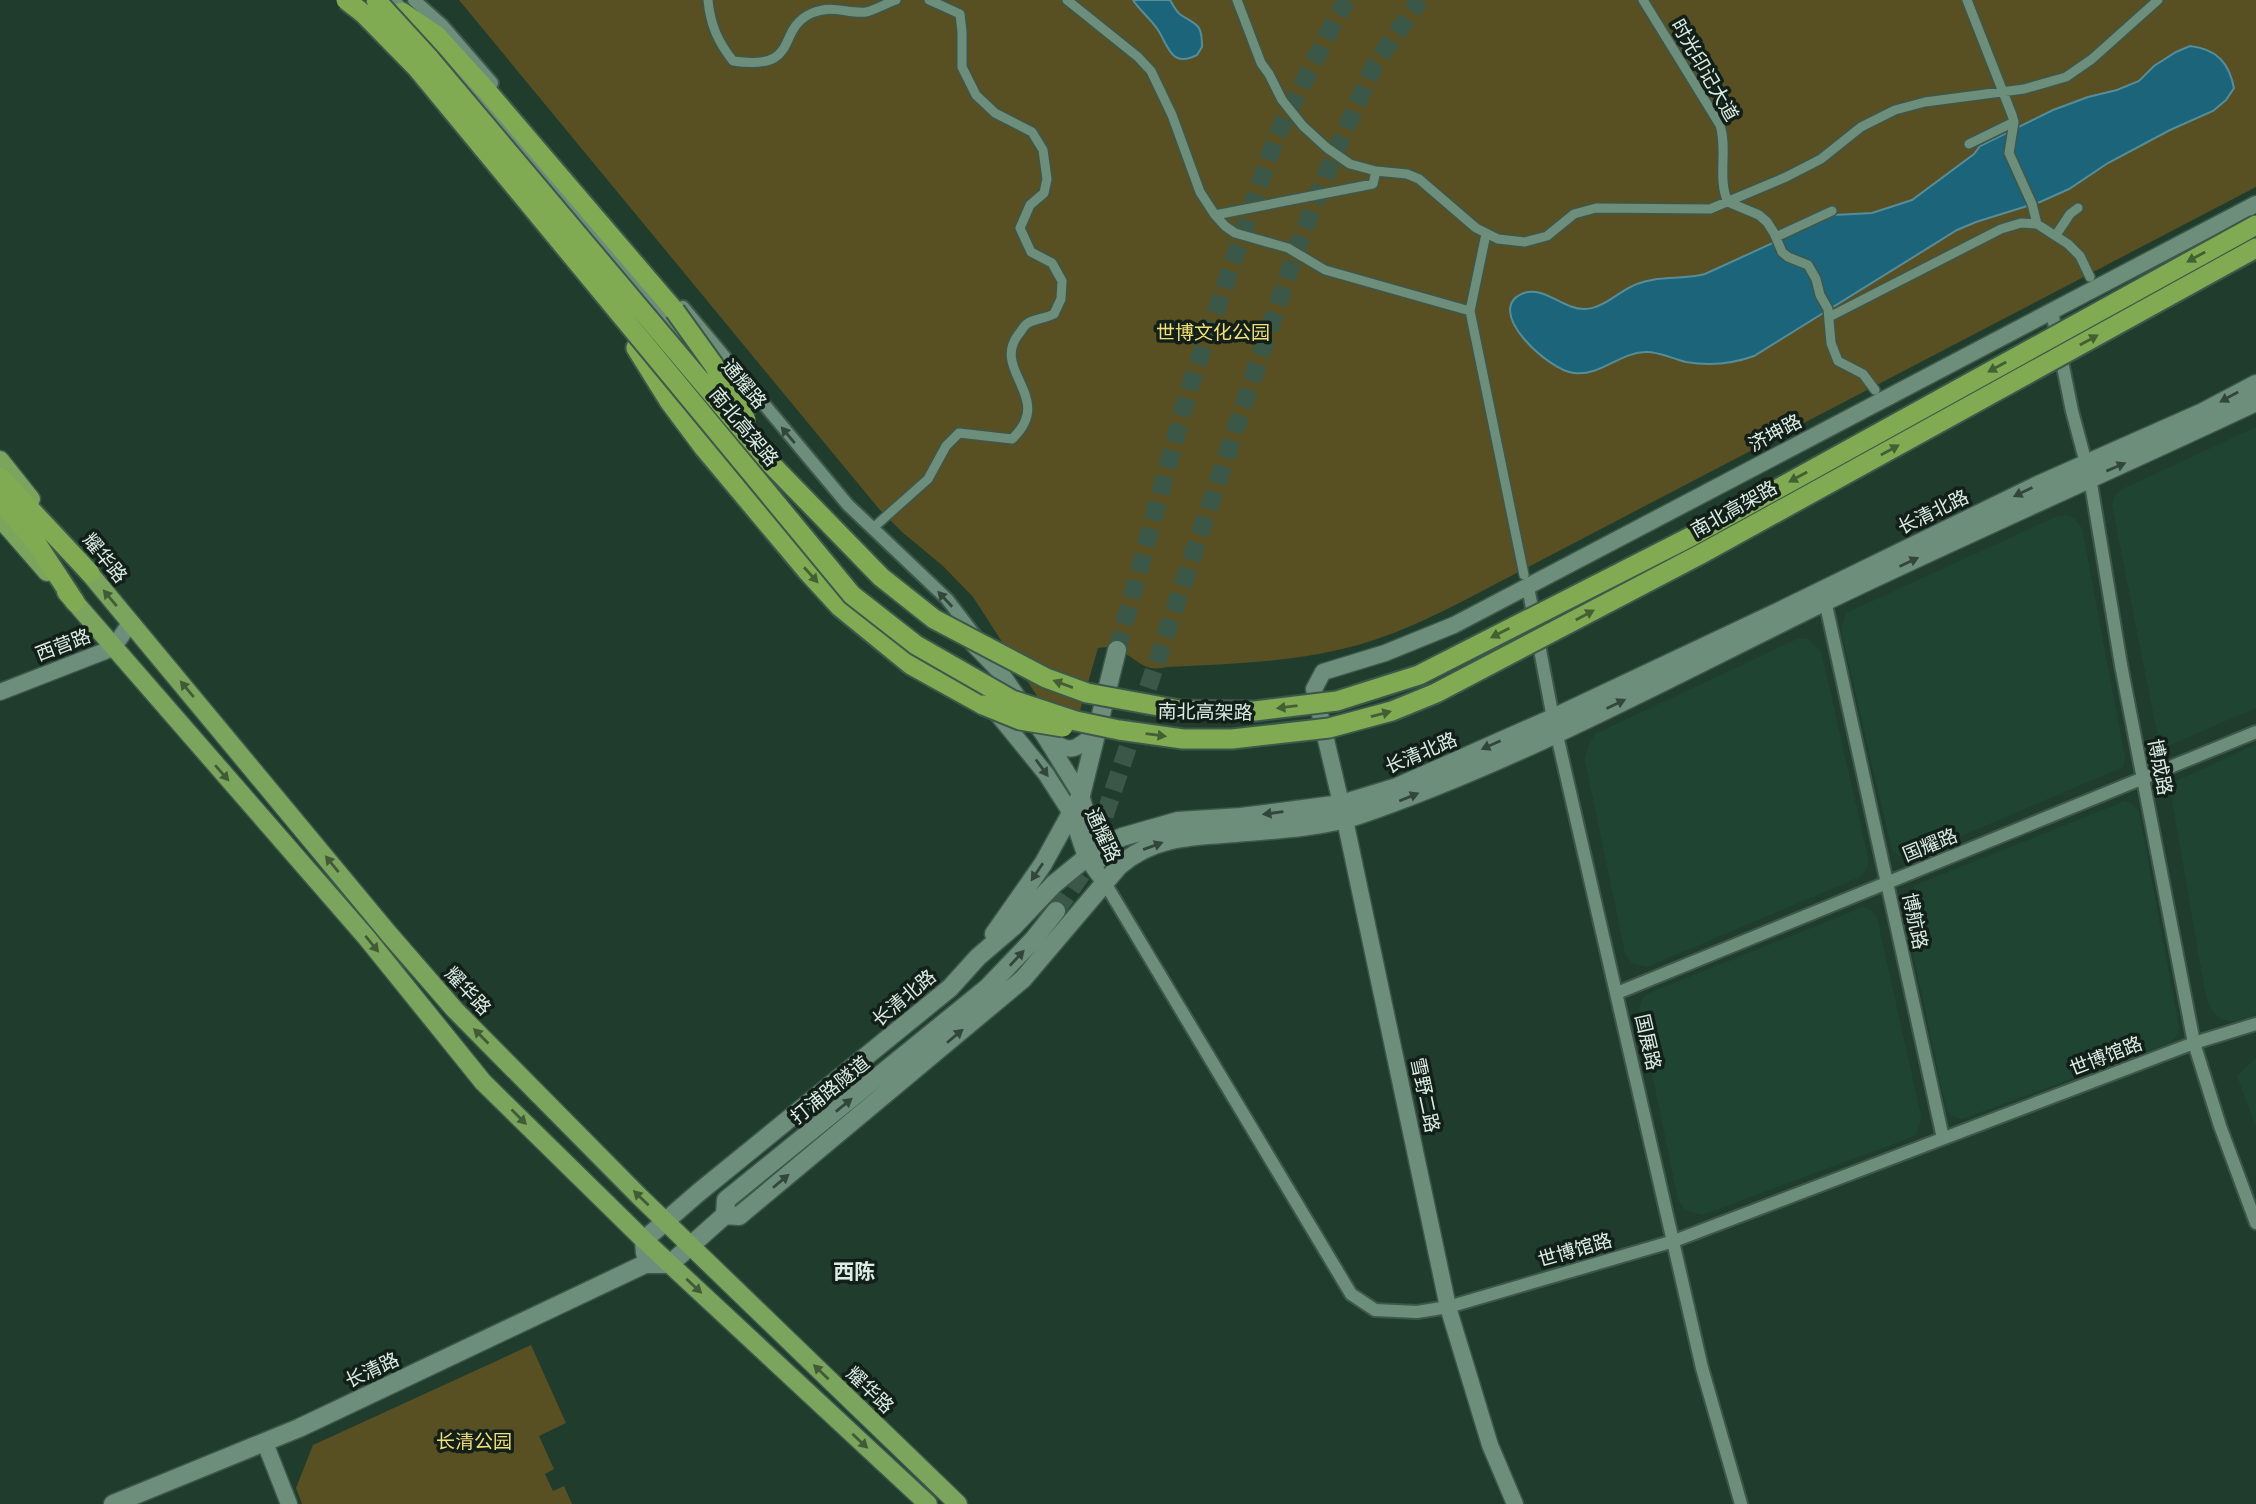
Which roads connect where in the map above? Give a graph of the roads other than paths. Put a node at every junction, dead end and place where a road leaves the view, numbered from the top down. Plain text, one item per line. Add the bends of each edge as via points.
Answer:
1 (334, 0) edge
2 (346, 0) edge
3 (376, 0) edge
4 (708, 0) edge
5 (896, 0) edge
6 (929, 0) edge
7 (1068, 0) edge
8 (1237, 0) edge
9 (1643, 0) edge
10 (1967, 0) edge
11 (2158, 0) edge
12 (403, 3) edge
13 (2002, 92) junction
14 (2014, 122) junction
15 (1969, 144) dead end
16 (1376, 171) junction
17 (1728, 202) junction
18 (2256, 204) edge
19 (2078, 208) dead end
20 (1832, 211) dead end
21 (1215, 215) junction
22 (2037, 224) junction
23 (2256, 225) edge
24 (1486, 234) junction
25 (2056, 235) junction
26 (1776, 237) junction
27 (2256, 248) edge
28 (2090, 277) dead end
29 (1470, 311) junction
30 (2052, 312) junction
31 (1829, 317) junction
32 (636, 348) junction
33 (2256, 384) edge
34 (1875, 390) dead end
35 (2256, 402) edge
36 (0, 460) edge
37 (771, 464) junction
38 (2087, 471) junction
39 (0, 477) edge
40 (0, 501) edge
41 (0, 518) edge
42 (873, 528) junction
43 (90, 573) junction
44 (1526, 581) junction
45 (1824, 595) junction
46 (75, 603) junction
47 (131, 622) junction
48 (113, 648) junction
49 (1117, 650) tunnel mouth
50 (1001, 673) junction
51 (1314, 688) joint
52 (0, 692) edge
53 (1555, 725) junction
54 (1119, 730) junction
55 (2256, 732) edge
56 (1095, 733) junction
57 (1045, 737) junction
58 (2142, 779) junction
59 (1081, 795) junction
60 (1343, 812) junction
61 (1071, 813) junction
62 (1092, 853) junction
63 (1105, 883) junction
64 (1887, 883) junction
65 (1056, 911) tunnel mouth
66 (978, 957) junction
67 (1617, 993) junction
68 (2256, 1024) edge
69 (2194, 1043) junction
70 (1943, 1138) junction
71 (725, 1215) junction
72 (666, 1222) junction
73 (2256, 1223) edge
74 (644, 1240) junction
75 (1674, 1241) junction
76 (690, 1245) junction
77 (645, 1264) junction
78 (670, 1264) junction
79 (1448, 1307) junction
80 (265, 1443) junction
81 (113, 1504) edge
82 (289, 1504) edge
83 (928, 1504) edge
84 (958, 1504) edge
85 (1515, 1504) edge
86 (1741, 1504) edge

1 - 32 street, 通耀路 via 390,49
2 - 54 highway, 南北高架路, bridge via 416,67 852,594 916,645 1012,700 1076,722
3 - 37 highway, 南北高架路, bridge
4 - 5 street via 710,21 721,46 733,61 755,64 768,62 785,49 797,23 809,14 825,9 865,12
6 - 42 street via 960,14 962,68 976,95 995,113 1032,132 1043,150 1044,193 1030,205 1020,228 1031,252 1052,263 1062,281 1062,299 1054,314 1027,323 1012,344 1012,365 1029,416 1022,430 1012,439 959,433 946,446 928,479
7 - 21 street via 1151,71 1200,192
8 - 16 street via 1261,63 1303,126 1350,164
9 - 17 street, 时光印记大道 via 1720,125 1723,188
10 - 13 street
11 - 13 street via 2066,76
12 - 37 highway, bridge via 487,91 675,311 713,364
42 -> 12 street via 830,484 442,25
12 - 50 street, 通耀路 via 818,506
13 - 14 street
13 - 17 street via 1895,110 1861,127 1821,159
14 - 15 street
14 - 22 street via 2009,153
16 - 21 street via 1373,184
16 - 24 street via 1419,179
17 - 24 street via 1703,210 1596,208 1574,214 1547,236 1524,242
17 - 26 street via 1759,215
18 - 30 street, 济坤路
19 - 25 street
20 - 26 street
21 - 29 street via 1235,233 1288,248 1325,270
22 - 25 street
22 - 31 street via 2001,229
23 -> 37 highway, 南北高架路, bridge via 1679,542 1419,675 1338,701 1255,711 1180,710 1087,693 1045,678 923,611 881,577
24 - 29 street
25 - 28 street via 2080,256
26 - 31 street via 1782,252 1808,265
54 -> 27 highway, 南北高架路, bridge via 1232,739 1329,727 1392,711 1436,693 1701,554
29 - 44 street
30 - 38 street, 博成路
30 - 44 street, 济坤路
31 - 34 street via 1838,361 1863,374
32 -> 54 highway, bridge via 704,448 807,571 840,607 911,665 1020,720
32 -> 61 street, 通耀路 via 786,527 934,649 979,693 1019,737
33 -> 38 main road, 长清北路
38 -> 35 main road, 长清北路
36 - 43 main road, 耀华路
38 - 45 main road, 长清北路
38 - 58 street, 博成路
39 - 43 highway
40 - 46 highway via 35,541
41 - 46 main road
50 -> 42 street via 947,599
47 -> 43 main road, 耀华路
44 - 51 street, 济坤路 via 1420,640 1323,672
44 - 53 street, 国展路
45 - 53 main road, 长清北路 via 1784,609
45 - 64 street, 博航路
46 - 48 main road
47 - 48 street, 西营路
72 -> 47 main road, 耀华路 via 455,1010
48 - 52 street, 西营路
48 -> 74 main road via 366,937 484,1082
49 - 56 main road
50 - 57 street, 通耀路
51 - 60 street, 雪野二路
53 - 60 main road, 长清北路 via 1403,800
53 - 67 street, 国展路
55 - 58 street, 国耀路
56 - 57 street via 1077,748 1062,748
56 - 59 main road
57 - 59 street, 通耀路
58 - 64 street, 国耀路
58 - 69 street, 博成路
59 - 61 main road
59 - 62 street, 通耀路
60 -> 62 main road, 长清北路 via 1178,821 1122,838
63 -> 60 main road, 长清北路 via 1133,853 1164,842 1185,836 1251,832
60 - 79 street, 雪野二路
61 - 62 street, 通耀路
61 -> 66 main road via 1043,863
62 - 63 street, 通耀路
62 - 66 main road, 长清北路
71 -> 63 main road, 长清北路 via 738,1216 1023,979
63 - 79 street, 世博馆路 via 1351,1294 1375,1310 1417,1312
64 - 67 street, 国耀路
64 - 70 street, 博航路
71 -> 65 main road, 打浦路隧道 via 726,1200 987,988
66 - 72 main road, 长清北路 via 950,988
67 - 75 street, 国展路
68 - 69 street, 世博馆路
69 - 70 street, 世博馆路
69 - 73 street, 博成路
70 - 75 street, 世博馆路
71 - 76 main road, 长清北路
72 - 74 main road
72 - 76 main road, 耀华路
74 - 77 main road
74 - 78 main road
75 - 79 street, 世博馆路
75 - 86 street, 国展路 via 1702,1368
76 - 78 main road
84 -> 76 main road, 耀华路
77 - 78 main road, 长清路
77 - 80 main road, 长清路
78 -> 83 main road
79 - 85 street, 雪野二路 via 1490,1445
80 - 81 main road, 长清路
80 - 82 street

